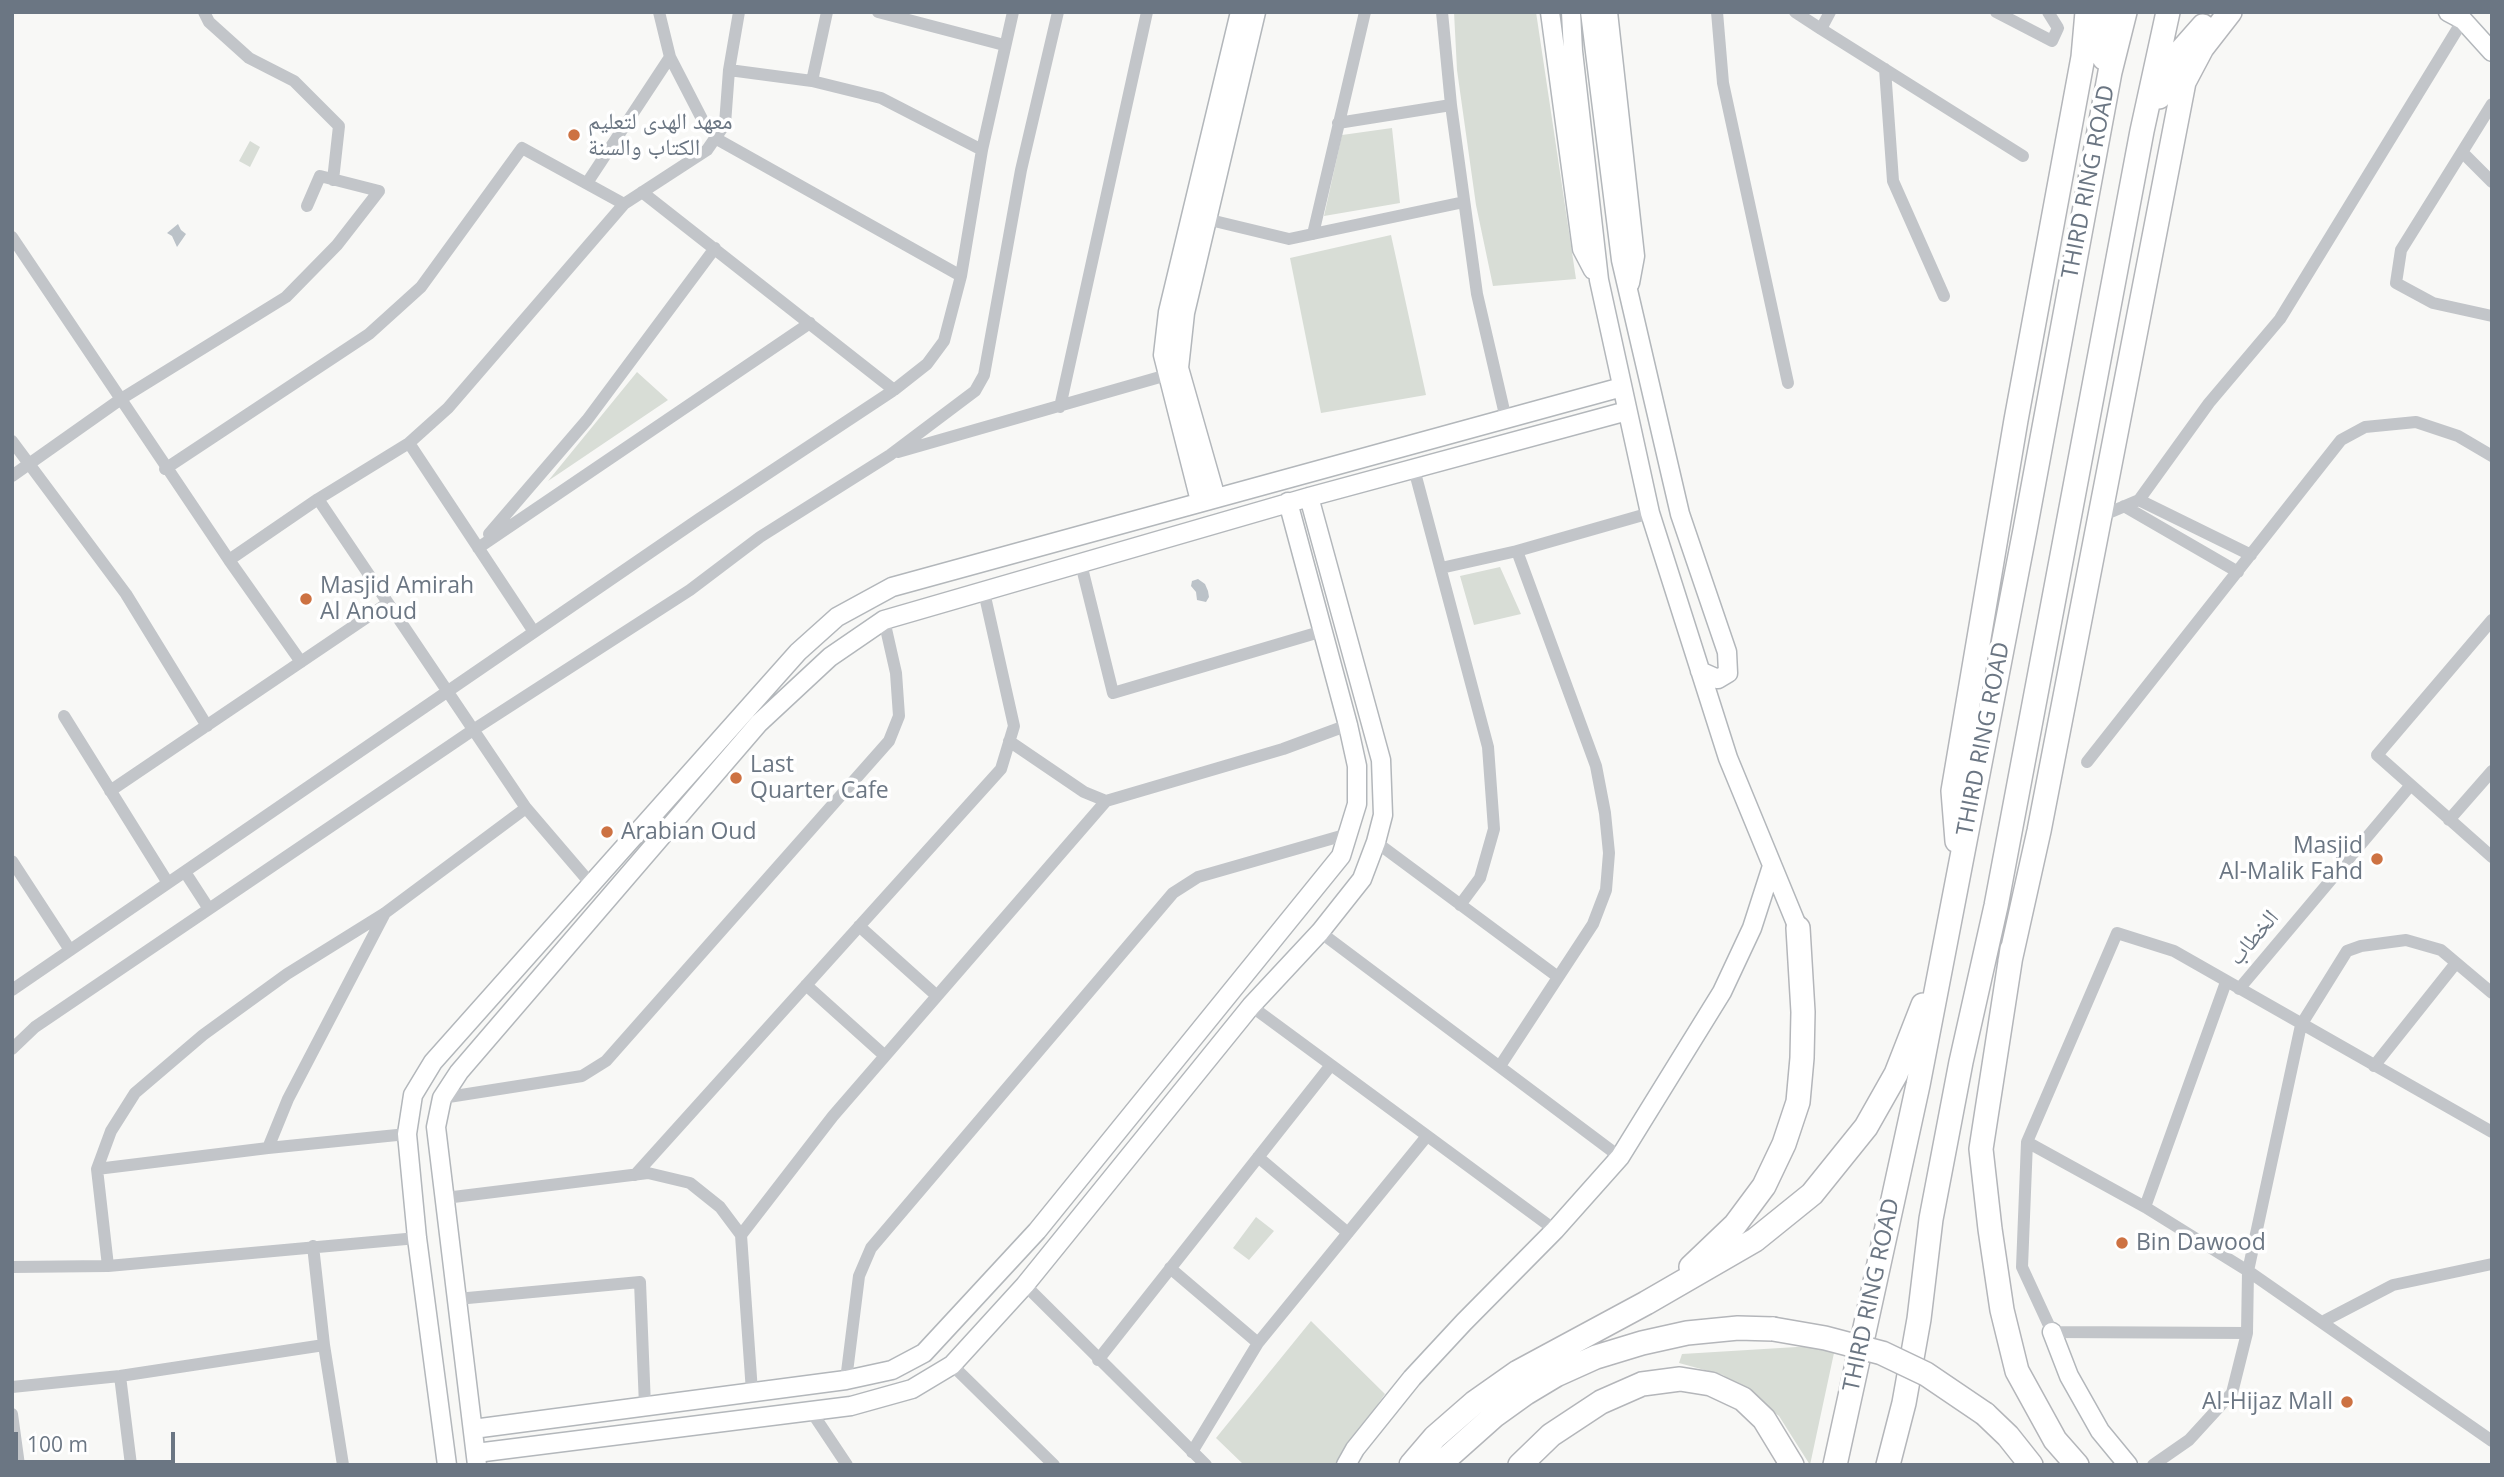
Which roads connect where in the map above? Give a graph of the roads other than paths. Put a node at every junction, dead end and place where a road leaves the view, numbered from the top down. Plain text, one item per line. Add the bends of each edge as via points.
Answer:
1 (204, 12) edge
2 (659, 12) edge
3 (739, 12) edge
4 (827, 12) edge
5 (878, 12) edge
6 (1013, 12) edge
7 (1058, 12) edge
8 (1147, 12) edge
9 (1240, 12) edge
10 (1256, 12) edge
11 (1364, 12) edge
12 (1442, 12) edge
13 (1550, 12) edge
14 (1571, 12) edge
15 (1590, 12) edge
16 (1608, 12) edge
17 (1717, 12) edge
18 (1795, 12) edge
19 (1830, 12) edge
20 (1996, 12) edge
21 (2048, 12) edge
22 (2087, 12) edge
23 (2104, 12) edge
24 (2125, 12) edge
25 (2168, 12) edge
26 (2223, 12) edge
27 (2230, 12) edge
28 (2454, 14) edge
29 (1821, 29) junction
30 (1004, 45) junction
31 (2492, 52) edge
32 (670, 57) junction
33 (1885, 69) junction
34 (729, 70) junction
35 (812, 81) junction
36 (2492, 104) edge
37 (1451, 105) junction
38 (2103, 108) junction
39 (702, 119) dead end
40 (1339, 123) junction
41 (2143, 131) junction
42 (715, 138) junction
43 (982, 150) junction
44 (2462, 152) junction
45 (2023, 156) dead end
46 (333, 180) junction
47 (2492, 181) edge
48 (587, 183) junction
49 (642, 192) junction
50 (1464, 202) junction
51 (624, 204) junction
52 (307, 206) dead end
53 (1206, 219) junction
54 (1312, 234) junction
55 (12, 237) edge
56 (715, 248) junction
57 (17, 253) edge
58 (961, 276) junction
59 (1599, 280) junction
60 (1629, 293) junction
61 (1944, 296) dead end
62 (2492, 316) edge
63 (2064, 321) junction
64 (810, 323) junction
65 (1167, 375) junction
66 (1788, 383) dead end
67 (1622, 387) junction
68 (894, 390) junction
69 (121, 399) junction
70 (1060, 407) junction
71 (1627, 411) junction
72 (1506, 419) junction
73 (2016, 420) junction
74 (12, 441) edge
75 (409, 443) junction
76 (890, 454) junction
77 (2492, 456) edge
78 (29, 465) junction
79 (1414, 468) junction
80 (165, 469) junction
81 (12, 476) edge
82 (1309, 496) junction
83 (318, 499) junction
84 (1208, 499) junction
85 (2138, 500) junction
86 (1288, 502) junction
87 (2124, 506) junction
88 (1650, 513) junction
89 (2098, 517) junction
90 (478, 548) junction
91 (1517, 551) junction
92 (2251, 555) junction
93 (229, 560) junction
94 (1081, 564) junction
95 (1441, 568) junction
96 (2238, 572) junction
97 (984, 592) junction
98 (388, 603) junction
99 (884, 620) junction
100 (2492, 620) edge
101 (1323, 631) junction
102 (534, 632) junction
103 (301, 662) junction
104 (1700, 671) junction
105 (447, 692) junction
106 (64, 716) dead end
107 (1348, 725) junction
108 (207, 726) junction
109 (473, 730) junction
110 (1009, 741) junction
111 (2087, 762) dead end
112 (2492, 771) edge
113 (2019, 784) junction
114 (2410, 786) junction
115 (110, 791) junction
116 (1107, 802) junction
117 (526, 808) junction
118 (2449, 820) junction
119 (1348, 835) junction
120 (1376, 842) junction
121 (2492, 858) edge
122 (12, 861) edge
123 (1772, 866) junction
124 (1959, 869) junction
125 (185, 872) junction
126 (168, 883) junction
127 (591, 884) junction
128 (1460, 905) junction
129 (209, 909) junction
130 (385, 913) junction
131 (859, 926) junction
132 (1798, 928) joint
133 (1320, 932) junction
134 (70, 950) junction
135 (1942, 957) junction
136 (2010, 961) junction
137 (2456, 963) junction
138 (1558, 977) junction
139 (2226, 982) junction
140 (806, 985) junction
141 (2239, 989) junction
142 (12, 990) edge
143 (2492, 993) edge
144 (937, 996) junction
145 (1251, 1006) junction
146 (2301, 1025) junction
147 (12, 1049) edge
148 (885, 1056) junction
149 (1331, 1065) junction
150 (1500, 1066) junction
151 (2374, 1066) junction
152 (442, 1098) junction
153 (2492, 1132) edge
154 (407, 1134) junction
155 (1427, 1136) junction
156 (2027, 1142) junction
157 (268, 1148) junction
158 (1258, 1157) junction
159 (1620, 1157) junction
160 (97, 1169) junction
161 (635, 1175) junction
162 (445, 1198) junction
163 (2145, 1207) junction
164 (1555, 1230) junction
165 (1348, 1233) junction
166 (741, 1235) junction
167 (417, 1238) junction
168 (313, 1246) junction
169 (2492, 1264) edge
170 (108, 1266) junction
171 (12, 1268) edge
172 (1170, 1268) junction
173 (2248, 1271) junction
174 (1025, 1285) junction
175 (457, 1299) junction
176 (1646, 1304) junction
177 (2322, 1322) junction
178 (2052, 1332) junction
179 (2248, 1333) junction
180 (1258, 1343) junction
181 (324, 1345) junction
182 (1098, 1360) junction
183 (952, 1365) junction
184 (120, 1376) junction
185 (846, 1380) junction
186 (12, 1387) edge
187 (752, 1392) junction
188 (645, 1406) junction
189 (811, 1411) junction
190 (12, 1414) edge
191 (473, 1429) junction
192 (2492, 1441) edge
193 (1192, 1452) junction
194 (476, 1459) edge
195 (2073, 1462) edge
196 (19, 1465) edge
197 (131, 1465) edge
198 (343, 1465) edge
199 (447, 1465) edge
200 (847, 1465) edge
201 (1055, 1465) edge
202 (1206, 1465) edge
203 (1346, 1465) edge
204 (1410, 1465) edge
205 (1439, 1465) edge
206 (1520, 1465) edge
207 (1792, 1465) edge
208 (1835, 1465) edge
209 (1888, 1465) edge
210 (2031, 1465) edge
211 (2127, 1465) edge
212 (2153, 1465) edge

1 - 46 street via 249,58 294,81 339,126
2 - 32 street
3 - 34 street
4 - 35 street
5 - 30 street
6 - 30 street
7 - 76 street via 1021,170 984,375 975,391
8 - 70 street
9 - 65 street via 1168,312 1163,355
10 - 53 street
11 - 40 street
12 - 37 street
13 - 59 street via 1582,249
14 - 59 street
15 - 60 street
16 - 60 street via 1635,256
17 - 66 street via 1723,83
18 - 29 street
19 - 29 street
20 - 21 street via 2052,41 2058,28
22 - 73 highway via 2083,57
23 - 38 highway
24 - 38 highway, THIRD RING ROAD
25 - 41 highway, THIRD RING ROAD
26 - 41 highway via 2206,23 2180,52
27 - 89 highway via 2202,48 2184,82
28 - 31 street
28 - 85 street via 2280,319 2209,403
29 - 33 street
30 - 43 street
32 - 39 street
32 - 48 street
33 - 45 street
33 - 61 street via 1893,181
34 - 35 street
34 - 42 street via 725,124
35 - 43 street via 881,99
36 - 44 street
37 - 40 street
37 - 50 street
38 - 63 highway, THIRD RING ROAD
40 - 54 street
41 - 113 highway, THIRD RING ROAD
42 - 49 street via 707,150
42 - 58 street
43 - 58 street
44 - 47 street
44 - 62 street via 2401,250 2396,283 2433,303
46 - 52 street via 320,176
46 - 69 street via 379,191 337,245 286,297
48 - 51 street
48 - 80 street via 522,148 421,287 369,334
49 - 51 street
49 - 56 street
50 - 54 street
50 - 72 street via 1478,294
51 - 75 street via 448,408
53 - 54 street via 1289,239
53 - 84 street via 1185,313 1179,368
55 - 57 street
56 - 64 street
56 - 90 street via 587,420
57 - 69 street
58 - 68 street via 944,341 927,364
59 - 67 street
60 - 104 street via 1680,514 1727,652 1728,673 1718,679
63 - 73 highway
63 - 124 highway, THIRD RING ROAD
64 - 68 street
64 - 90 street
65 - 70 street
65 - 84 street
67 - 71 street
67 - 72 street
68 - 102 street
69 - 78 street
69 - 80 street
70 - 76 street
71 - 79 street
71 - 88 street
72 - 84 street
73 - 124 highway via 1953,790
74 - 78 street
75 - 83 street
75 - 90 street
76 - 109 street
77 - 92 street via 2458,436 2416,422 2365,427 2341,440
78 - 81 street
78 - 108 street via 126,594
79 - 82 street
79 - 95 street
80 - 93 street
82 - 86 street
82 - 120 street via 1381,760 1384,815
83 - 93 street
83 - 98 street
84 - 127 street via 891,587 837,617 798,652
85 - 87 street
85 - 92 street
86 - 94 street
86 - 101 street
87 - 89 street
87 - 96 street
88 - 91 street
88 - 104 street
89 - 136 highway
90 - 102 street
91 - 95 street
91 - 138 street via 1596,766 1609,853 1606,890 1593,924
92 - 96 street
93 - 103 street
94 - 97 street
94 - 101 street via 1113,693
95 - 128 street via 1488,747 1494,829 1480,878
96 - 111 street
97 - 99 street
97 - 110 street via 1014,726
98 - 103 street
98 - 105 street
99 - 152 street via 830,657 759,723 459,1072
99 - 152 street via 896,673 899,716 889,741 606,1061 582,1076
100 - 114 street via 2377,755
101 - 107 street
102 - 105 street
103 - 108 street
104 - 123 street via 1728,758
105 - 109 street
105 - 125 street
106 - 115 street
107 - 116 street via 1283,750
107 - 119 street via 1357,766 1357,804
108 - 115 street
109 - 117 street
109 - 129 street
110 - 116 street via 1084,792
110 - 131 street via 1001,769
112 - 118 street
113 - 136 highway via 2022,840
113 - 209 highway, THIRD RING ROAD via 1931,1219 1919,1319
114 - 118 street
114 - 141 street, الخطاب
115 - 126 street
116 - 144 street
117 - 127 street
117 - 130 street
118 - 121 street
119 - 185 street via 1332,867 1037,1231 945,1333 924,1353 892,1370
119 - 185 street via 1198,877 1173,893 872,1248 859,1276
120 - 128 street
120 - 133 street via 1362,879
122 - 134 street
123 - 132 street
123 - 159 street via 1752,928 1722,992
124 - 135 highway, THIRD RING ROAD
125 - 126 street
125 - 129 street
126 - 134 street
127 - 154 street via 432,1062 412,1095
128 - 138 street
129 - 147 street via 35,1027
130 - 157 street via 288,1099
130 - 160 street via 203,1035 135,1093 111,1131
131 - 140 street
131 - 144 street
132 - 176 highway via 1802,1059 1798,1102 1784,1144 1764,1186 1735,1225
133 - 145 street
133 - 150 street
134 - 142 street
135 - 176 highway via 1896,1074 1866,1127 1812,1194 1755,1240
135 - 208 highway, THIRD RING ROAD
136 - 195 highway via 1981,1149 1990,1229 2017,1371 2055,1440
137 - 143 street
137 - 146 street via 2441,950 2406,940 2347,951
137 - 151 street
138 - 150 street
139 - 141 street
139 - 156 street via 2174,951 2117,933
139 - 163 street
140 - 148 street
140 - 161 street
141 - 146 street
144 - 148 street
145 - 149 street
145 - 174 street
146 - 151 street
146 - 173 street
148 - 166 street
149 - 155 street
149 - 158 street
150 - 159 street
151 - 153 street
152 - 162 street via 436,1127
154 - 157 street
154 - 167 street
155 - 164 street
155 - 165 street
156 - 163 street
156 - 178 street via 2022,1267
157 - 160 street
158 - 165 street
158 - 172 street
159 - 164 street
160 - 170 street
161 - 162 street
161 - 166 street via 648,1173 690,1182 720,1207
162 - 175 street
163 - 173 street
164 - 203 street via 1412,1378
165 - 180 street
166 - 187 street
167 - 168 street
167 - 199 street
168 - 170 street
168 - 181 street
169 - 177 street via 2393,1285
170 - 171 street
172 - 180 street
172 - 182 street
173 - 177 street
173 - 179 street
174 - 182 street
174 - 183 street
175 - 188 street via 640,1282
175 - 191 street
176 - 204 highway via 1518,1372 1474,1403
177 - 192 street
178 - 179 street
178 - 211 street via 2069,1376 2100,1431
179 - 212 street via 2232,1393 2189,1440
180 - 193 street
181 - 184 street
181 - 198 street
182 - 193 street
183 - 189 street via 912,1389 851,1406
183 - 201 street
184 - 186 street
184 - 197 street
185 - 187 street
187 - 188 street
188 - 191 street
189 - 194 street
189 - 200 street
190 - 196 street
191 - 194 street
193 - 202 street
205 - 210 highway, bridge via 1494,1416 1556,1375 1642,1343 1738,1328 1825,1338 1882,1353 1926,1374 1985,1414
206 - 207 highway via 1552,1435 1601,1402 1642,1384 1680,1379 1711,1384 1743,1399 1765,1419

